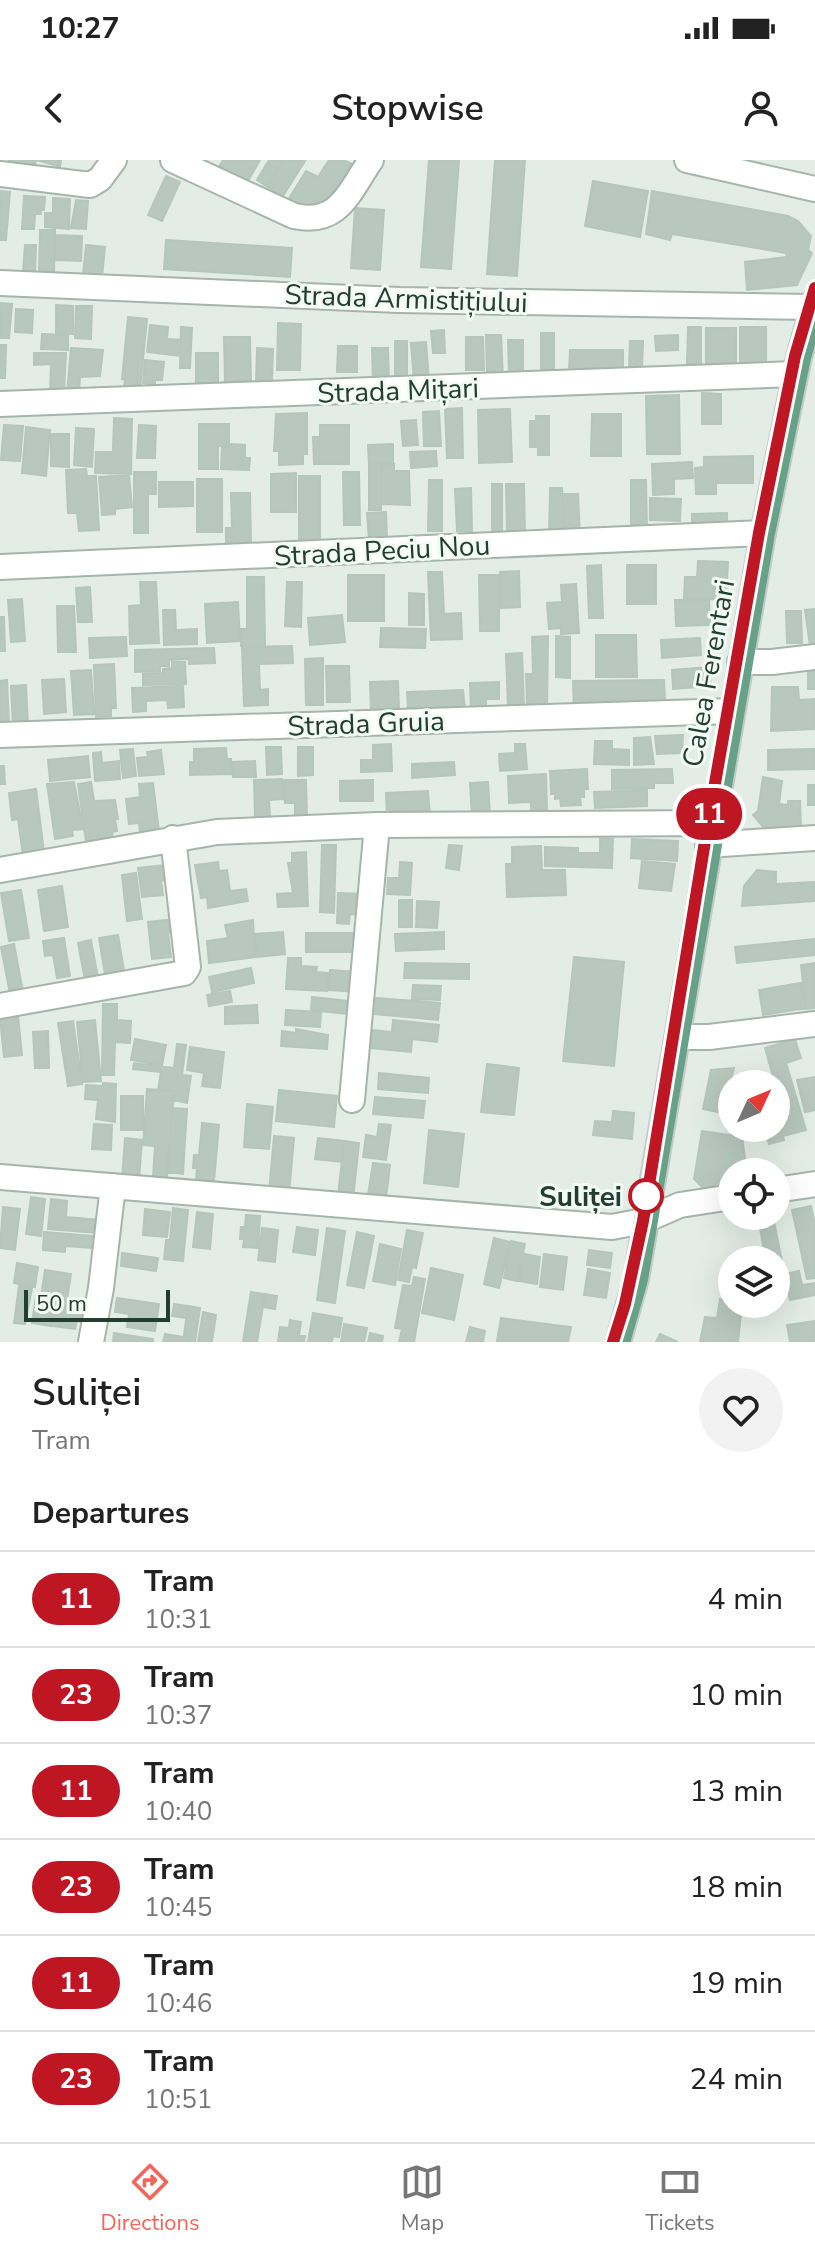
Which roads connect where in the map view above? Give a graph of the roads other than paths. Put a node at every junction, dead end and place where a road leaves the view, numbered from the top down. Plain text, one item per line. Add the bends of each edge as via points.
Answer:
1 (114, 160) edge
2 (173, 160) edge
3 (371, 160) edge
4 (687, 160) edge
5 (0, 174) edge
6 (815, 189) edge
7 (0, 283) edge
8 (814, 304) edge
9 (795, 374) junction
10 (0, 404) edge
11 (763, 533) junction
12 (0, 567) edge
13 (815, 657) edge
14 (740, 662) junction
15 (732, 711) junction
16 (0, 735) edge
17 (377, 825) junction
18 (710, 834) junction
19 (173, 838) junction
20 (815, 838) edge
21 (0, 870) edge
22 (0, 1006) edge
23 (815, 1024) edge
24 (680, 1037) junction
25 (352, 1100) dead end
26 (0, 1177) edge
27 (815, 1184) edge
28 (113, 1186) junction
29 (790, 1188) edge
30 (718, 1199) edge
31 (647, 1218) junction
32 (91, 1342) edge
33 (618, 1342) edge

1 - 5 street via 90,185
2 - 3 street via 311,220 334,211
4 - 6 street
7 - 8 street, Strada Armistițiului via 399,300
8 - 9 main road, Calea Ferentari
9 - 10 street, Strada Mițari
9 - 11 main road, Calea Ferentari
11 - 12 street, Strada Peciu Nou
11 - 14 main road, Calea Ferentari
13 - 14 street
14 - 15 main road, Calea Ferentari
15 - 16 street, Strada Gruia
15 - 18 main road, Calea Ferentari
17 - 18 street
17 - 19 street
17 - 25 street
18 - 20 street
18 - 24 main road, Calea Ferentari
19 - 21 street
19 - 22 street via 188,967 184,973
23 - 24 street
24 - 31 main road, Calea Ferentari
26 - 28 street
27 - 29 street
28 - 31 street via 612,1227
28 - 32 street
30 - 31 street via 680,1205
31 - 33 main road, Calea Ferentari

